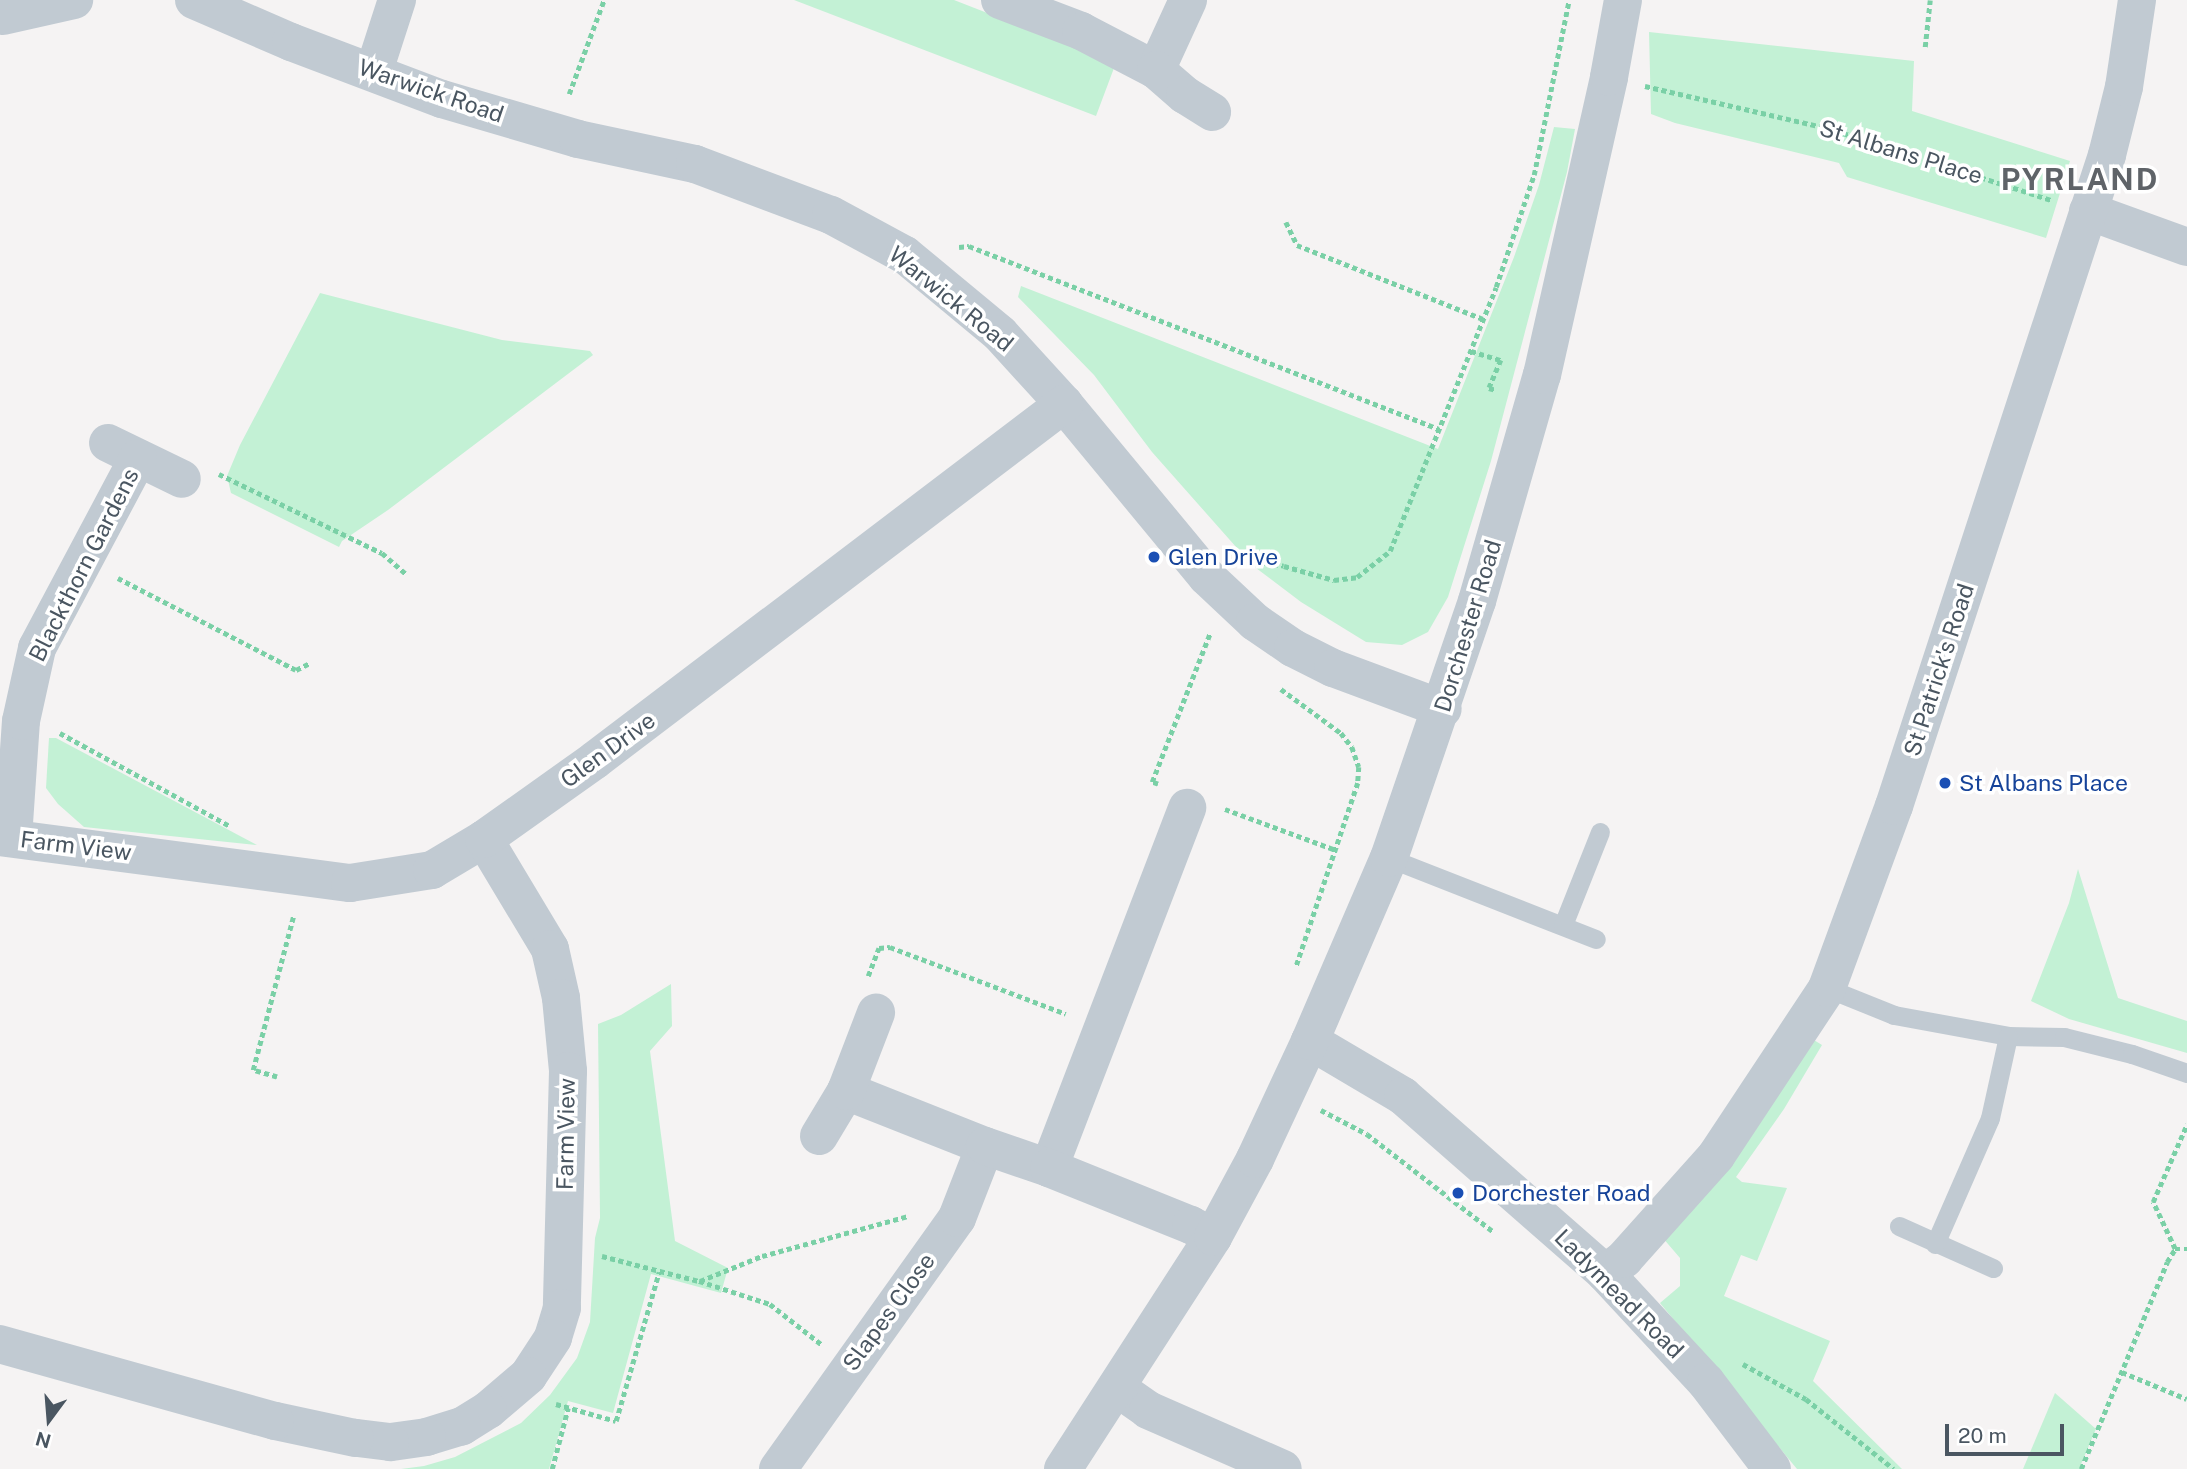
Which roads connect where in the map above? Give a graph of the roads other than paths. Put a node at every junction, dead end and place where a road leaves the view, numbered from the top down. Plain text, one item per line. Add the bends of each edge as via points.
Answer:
1 (194, 0) edge
2 (397, 0) edge
3 (1000, 0) edge
4 (1188, 0) edge
5 (1623, 0) edge
6 (2137, 0) edge
7 (62, 1) edge
8 (2, 16) dead end
9 (1156, 70) junction
10 (374, 71) junction
11 (1212, 112) dead end
12 (2088, 211) junction
13 (2187, 247) edge
14 (1064, 404) junction
15 (182, 479) road end
16 (1443, 709) junction
17 (1189, 800) road end
18 (1600, 832) dead end
19 (7, 838) edge
20 (484, 839) junction
21 (1389, 858) junction
22 (1563, 925) junction
23 (1596, 939) dead end
24 (1827, 988) junction
25 (876, 1013) road end
26 (2008, 1036) junction
27 (1310, 1041) junction
28 (2187, 1073) edge
29 (846, 1091) junction
30 (819, 1136) dead end
31 (985, 1146) junction
32 (1049, 1168) junction
33 (1899, 1226) dead end
34 (1213, 1237) junction
35 (1936, 1244) junction
36 (1993, 1268) dead end
37 (1605, 1273) junction
38 (0, 1344) edge
39 (1117, 1388) junction
40 (778, 1469) edge
41 (1063, 1469) edge
42 (1283, 1469) edge
43 (1772, 1469) edge

1 - 10 street, Warwick Road
2 - 10 street
3 - 9 street via 1081,31
4 - 9 street
5 - 16 street, Dorchester Road via 1542,375
6 - 12 street, St Patrick's Road via 2124,87
7 - 8 street
9 - 11 street
10 - 14 street, Warwick Road via 442,99 554,132 695,164 831,215 905,256 1000,334
12 - 13 street
12 - 24 street, St Patrick's Road via 1894,806
14 - 16 street, Warwick Road via 1207,577 1255,622 1333,668
14 - 20 street, Glen Drive
15 - 19 street, Blackthorn Gardens via 123,450 84,561 37,648 21,721
16 - 21 street, Dorchester Road
17 - 32 street
18 - 22 lane
19 - 20 street, Farm View via 350,883 432,870
20 - 38 street, Farm View via 550,949 561,998 568,1071 562,1308 542,1359 511,1391 462,1426 390,1442 275,1421
21 - 22 lane
21 - 27 street, Dorchester Road
22 - 23 lane
24 - 26 lane via 1894,1015
24 - 37 street, St Patrick's Road via 1716,1156 1624,1259
25 - 29 street
26 - 28 lane via 2064,1037
26 - 35 lane via 1990,1118
27 - 34 street, Dorchester Road
27 - 37 street, Ladymead Road via 1402,1096
29 - 30 street
29 - 31 street
31 - 32 street
31 - 40 street, Slapes Close via 957,1218
32 - 34 street
33 - 35 lane
34 - 39 street, Dorchester Road
35 - 36 lane
37 - 43 street, Ladymead Road via 1706,1382
39 - 41 street, Dorchester Road
39 - 42 street via 1148,1410

